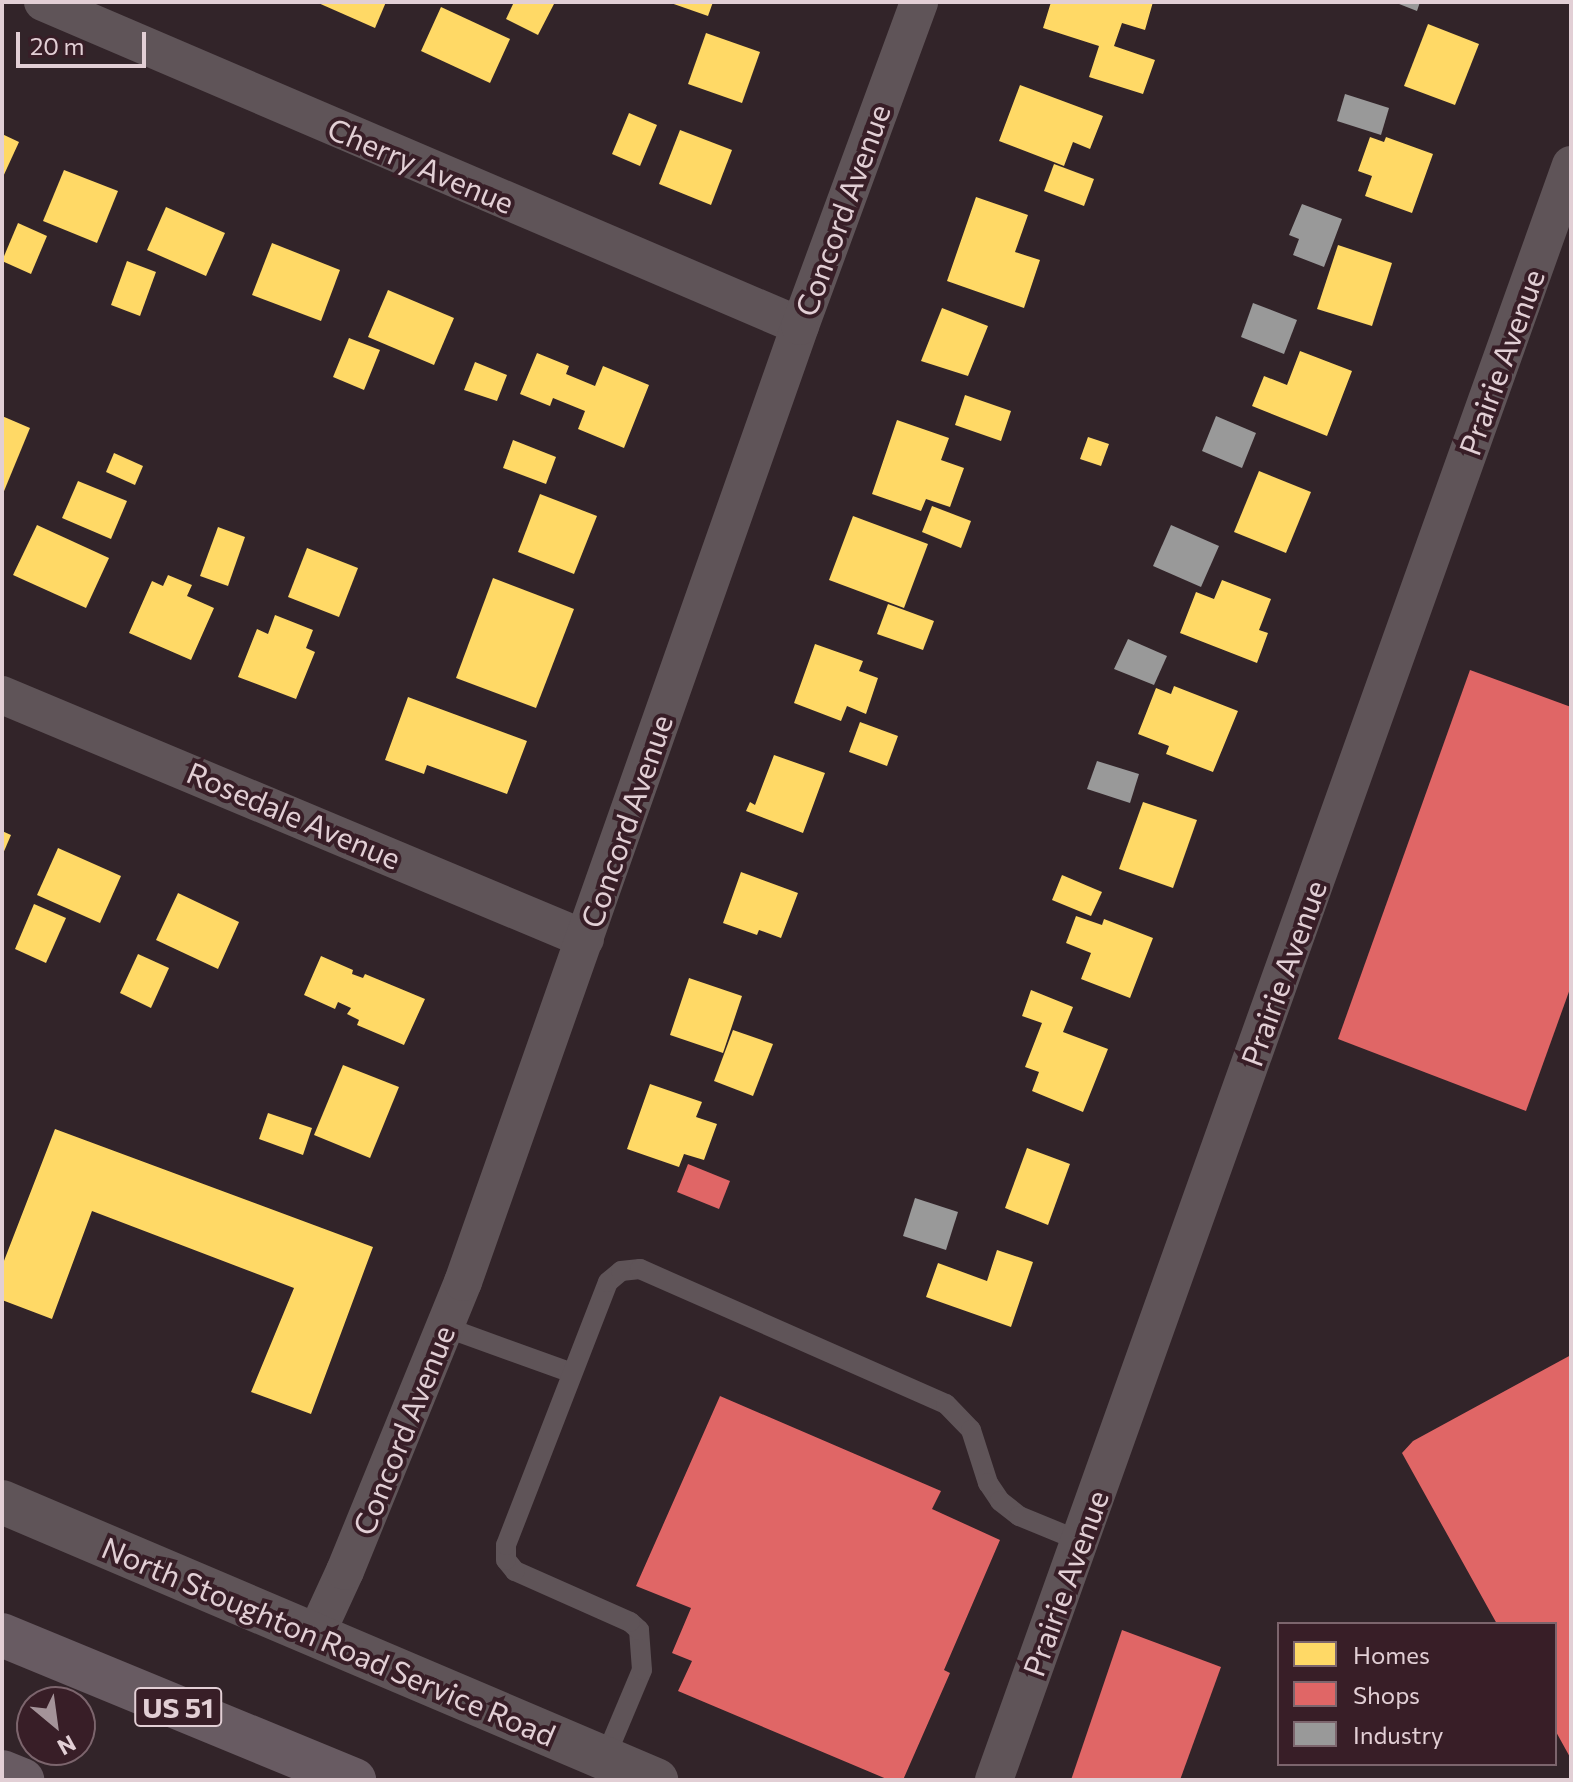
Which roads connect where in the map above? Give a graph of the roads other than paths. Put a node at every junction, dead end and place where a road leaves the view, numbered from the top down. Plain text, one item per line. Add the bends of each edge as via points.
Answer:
1 (43, 2) edge
2 (919, 2) edge
3 (1571, 165) edge
4 (800, 326) junction
5 (2, 695) edge
6 (585, 939) junction
7 (445, 1327) junction
8 (572, 1373) junction
9 (2, 1502) edge
10 (1080, 1541) junction
11 (316, 1634) junction
12 (2, 1635) edge
13 (605, 1758) junction
14 (2, 1772) edge
15 (22, 1780) edge
16 (354, 1780) edge
17 (656, 1780) edge
18 (994, 1780) edge

1 - 4 street, Cherry Avenue
2 - 4 street, Concord Avenue
3 - 10 street, Prairie Avenue
4 - 6 street, Concord Avenue
5 - 6 street, Rosedale Avenue
6 - 7 street, Concord Avenue
7 - 8 lane
7 - 11 street, Concord Avenue
8 - 10 lane via 608,1282 621,1271 640,1269 946,1404 971,1430 988,1483 1000,1501 1019,1516
8 - 13 lane via 506,1545 506,1560 515,1571 639,1630 642,1670
9 - 11 street, North Stoughton Road Service Road
10 - 18 street, Prairie Avenue
11 - 13 street, North Stoughton Road Service Road
12 - 16 main road, US 51
13 - 17 street, North Stoughton Road Service Road
14 - 15 main road

